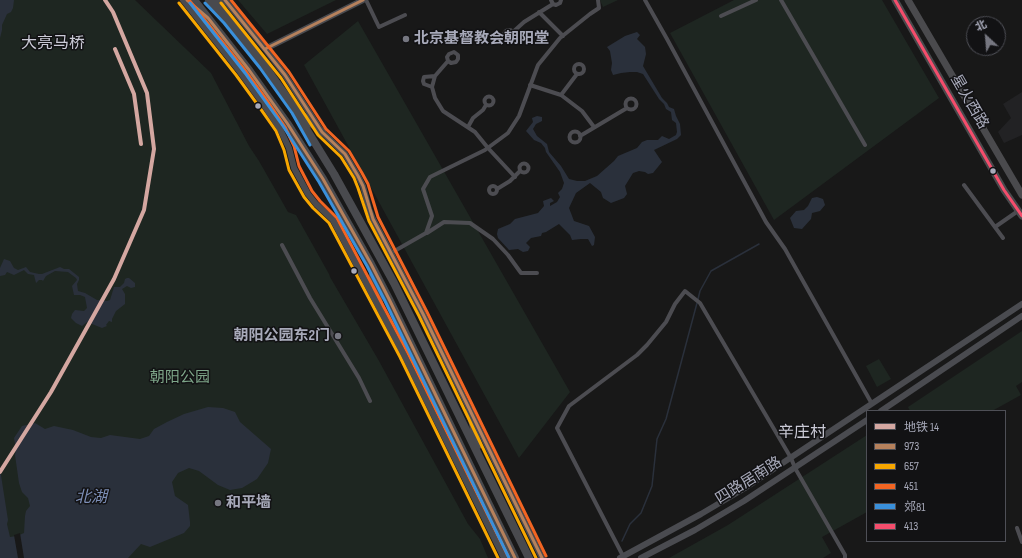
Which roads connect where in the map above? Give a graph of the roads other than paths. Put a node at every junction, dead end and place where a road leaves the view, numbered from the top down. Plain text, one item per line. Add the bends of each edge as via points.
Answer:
1 (183, 0) edge
2 (187, 0) edge
3 (194, 0) edge
4 (209, 0) edge
5 (218, 0) edge
6 (225, 0) edge
7 (365, 0) edge
8 (561, 0) edge
9 (598, 0) edge
10 (645, 0) edge
11 (756, 0) edge
12 (781, 0) edge
13 (895, 0) edge
14 (908, 0) edge
15 (552, 2) edge
16 (538, 12) junction
17 (405, 15) dead end
18 (722, 16) dead end
19 (208, 18) junction
20 (228, 20) junction
21 (513, 32) dead end
22 (563, 36) junction
23 (265, 48) junction
24 (448, 61) dead end
25 (577, 74) dead end
26 (435, 76) junction
27 (530, 85) junction
28 (432, 87) junction
29 (560, 94) junction
30 (486, 105) dead end
31 (627, 108) dead end
32 (296, 110) junction
33 (468, 127) junction
34 (594, 127) junction
35 (322, 132) junction
36 (580, 136) dead end
37 (865, 144) dead end
38 (488, 148) junction
39 (520, 171) dead end
40 (515, 177) junction
41 (964, 185) dead end
42 (497, 189) dead end
43 (1022, 195) edge
44 (1020, 213) edge
45 (995, 227) junction
46 (426, 233) junction
47 (1003, 238) dead end
48 (282, 245) dead end
49 (391, 253) junction
50 (371, 264) junction
51 (537, 273) dead end
52 (1022, 304) edge
53 (380, 307) junction
54 (1022, 316) edge
55 (370, 401) dead end
56 (872, 404) junction
57 (882, 410) edge
58 (470, 411) junction
59 (866, 421) edge
60 (791, 458) junction
61 (481, 459) junction
62 (794, 468) junction
63 (1017, 528) dead end
64 (1022, 542) edge
65 (622, 557) edge
66 (504, 558) edge
67 (516, 558) edge
68 (529, 558) edge
69 (542, 558) edge
70 (641, 558) edge
71 (845, 558) edge

1 - 53 street via 240,72 280,129 300,180 316,204 333,220
2 - 19 highway
3 - 19 highway
4 - 20 highway
5 - 20 highway
6 - 23 street
7 - 17 street via 379,27
7 - 23 street
8 - 15 street via 558,4
9 - 22 street via 600,8
10 - 56 street via 766,222 785,249
11 - 18 street
12 - 37 street
13 - 44 main road, 星火西路 via 1004,190
14 - 43 main road, 星火西路
15 - 16 street
16 - 21 street
16 - 22 street
19 - 50 highway via 288,123
20 - 32 highway
22 - 27 street via 538,65
23 - 35 street
24 - 26 street
25 - 29 street
26 - 28 street
26 - 28 street via 424,77 424,84
27 - 29 street
27 - 38 street via 519,116 508,133
28 - 33 street via 443,111
29 - 34 street via 582,112
30 - 33 street
31 - 34 street
32 - 35 highway
32 - 61 highway via 394,283
33 - 38 street
34 - 36 street
35 - 49 street via 345,154 358,176 368,209
38 - 40 street
38 - 46 street via 430,177 423,189 432,216
39 - 40 street
40 - 42 street
41 - 45 street
44 - 45 street
45 - 47 street
46 - 49 street
46 - 51 street via 444,222 470,223 493,239 508,254 521,273
48 - 55 street
49 - 58 street
50 - 53 highway
50 - 67 highway
52 - 56 street
53 - 66 street
54 - 57 street
56 - 60 street
58 - 61 highway
58 - 69 street
59 - 62 street, 四路居南路
60 - 62 street
60 - 65 street via 701,514
60 - 65 street via 700,303 685,291 666,322 637,356 569,406 557,428
61 - 68 highway
62 - 70 street, 四路居南路 via 695,530
62 - 71 street
63 - 64 street

